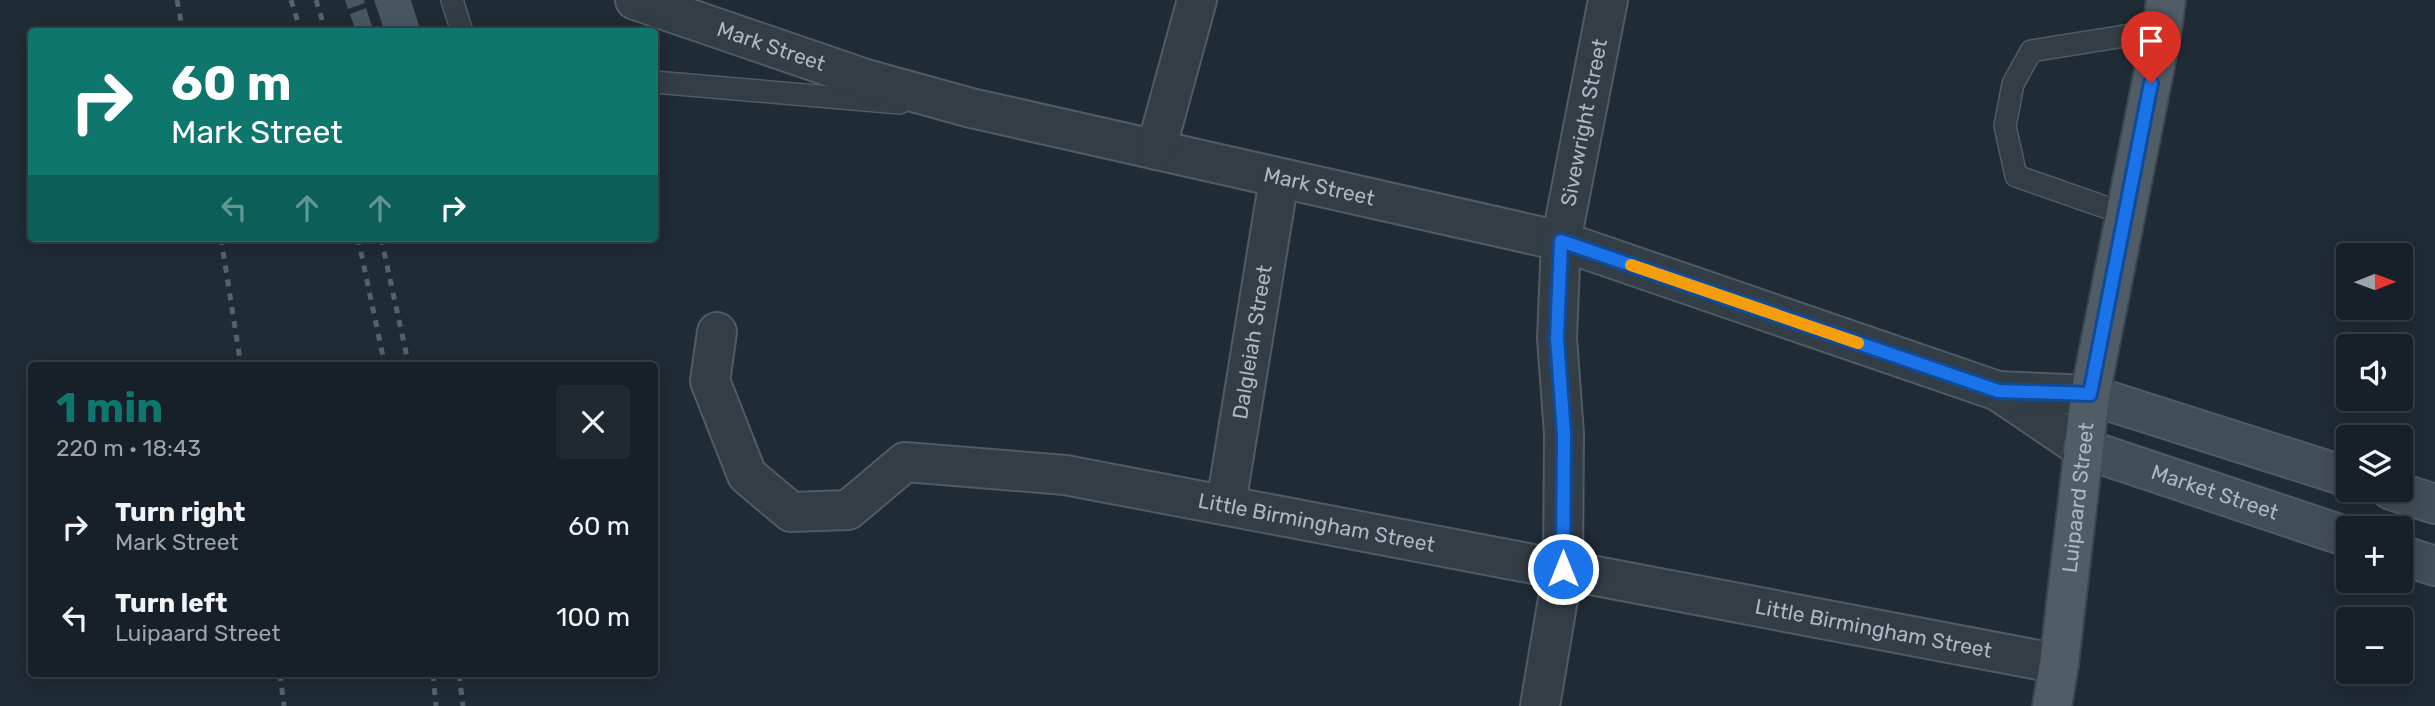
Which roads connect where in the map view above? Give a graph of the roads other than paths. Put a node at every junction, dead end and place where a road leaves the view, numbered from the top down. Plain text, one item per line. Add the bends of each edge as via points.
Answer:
1 (452, 0) edge
2 (635, 0) edge
3 (1197, 0) edge
4 (1608, 0) edge
5 (2164, 15) edge
6 (461, 28) edge
7 (658, 82) edge
8 (971, 108) junction
9 (1156, 150) junction
10 (1279, 179) junction
11 (2125, 214) junction
12 (1561, 241) junction
13 (717, 332) dead end
14 (1998, 391) junction
15 (2090, 394) junction
16 (2082, 448) junction
17 (2336, 473) edge
18 (2413, 497) edge
19 (1226, 504) junction
20 (2435, 504) edge
21 (2336, 533) edge
22 (2413, 559) edge
23 (2435, 566) edge
24 (1563, 569) junction
25 (2059, 664) junction
26 (1540, 706) edge
27 (2052, 706) edge

1 - 6 lane
2 - 8 street, Mark Street via 866,79
3 - 9 street
4 - 12 street, Sivewright Street
5 - 11 main road, Luipaard Street
5 - 11 lane via 2031,51 2010,98 2005,125 2016,176
7 - 8 lane
8 - 9 street, Mark Street
9 - 10 street, Mark Street
10 - 12 street, Mark Street
10 - 19 street, Dalgleiah Street
11 - 15 main road, Luipaard Street
12 - 14 street, Mark Street
12 - 24 street, Sivewright Street via 1557,338 1564,434
13 - 19 street, Little Birmingham Street via 710,381 747,475 791,512 848,510 905,463 1065,475
14 - 15 street, Mark Street
14 - 16 street, Mark Street
15 - 16 main road, Luipaard Street
15 - 17 street
16 - 21 street, Market Street
16 - 25 main road, Luipaard Street
18 - 20 street
19 - 24 street, Little Birmingham Street
22 - 23 street
24 - 25 street, Little Birmingham Street
24 - 26 street, Sivewright Street
25 - 27 main road, Luipaard Street

